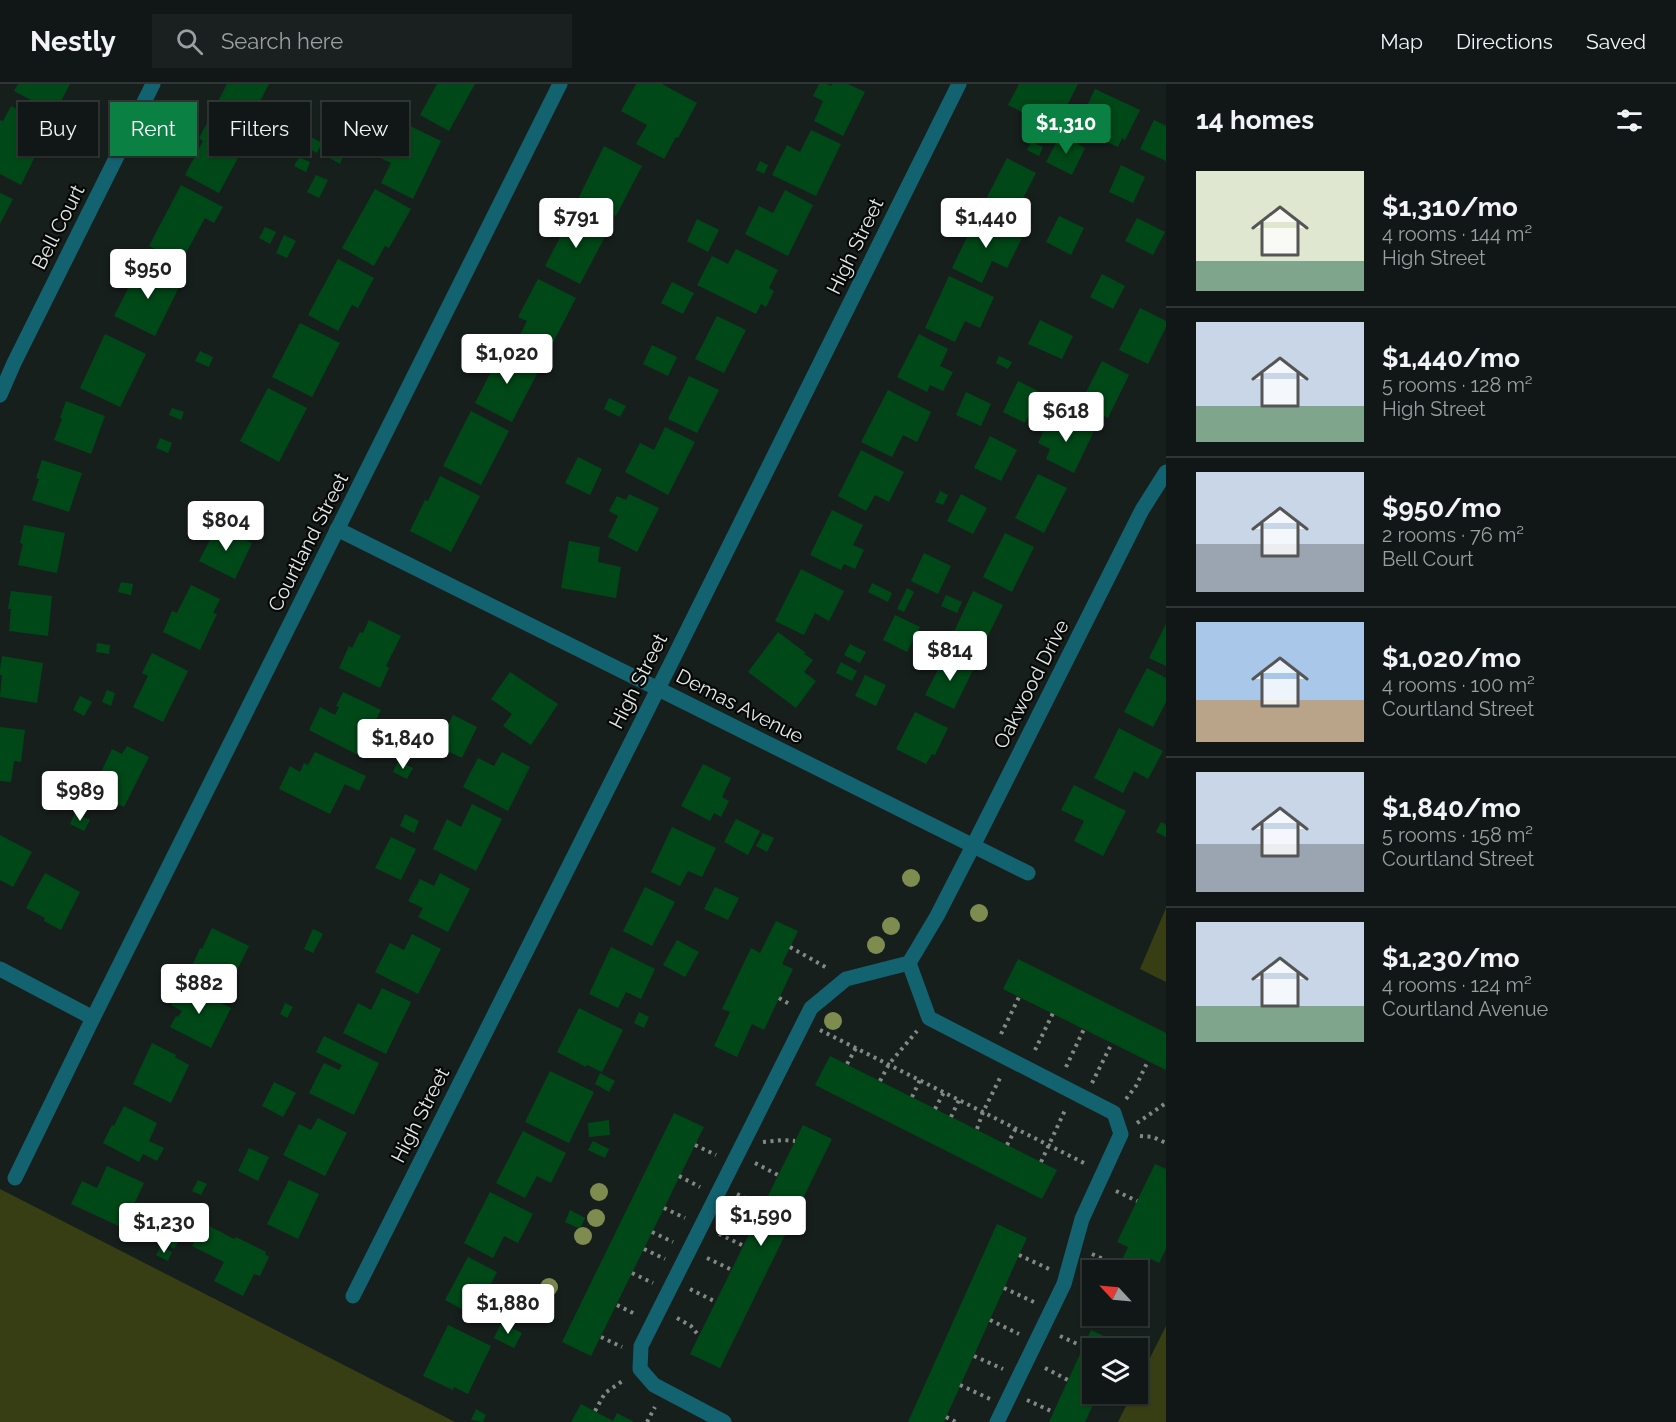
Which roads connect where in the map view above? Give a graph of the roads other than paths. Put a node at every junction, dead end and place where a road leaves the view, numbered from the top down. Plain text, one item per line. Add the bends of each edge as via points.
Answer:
1 (153, 84) edge
2 (560, 84) edge
3 (959, 84) edge
4 (0, 395) edge
5 (1166, 472) edge
6 (337, 529) junction
7 (658, 689) junction
8 (974, 846) junction
9 (1028, 873) dead end
10 (909, 963) junction
11 (0, 969) edge
12 (93, 1018) junction
13 (15, 1178) dead end
14 (353, 1296) dead end
15 (724, 1422) edge
16 (998, 1422) edge

1 - 4 street, Bell Court
2 - 6 street, Courtland Street
3 - 7 street, High Street
5 - 8 street, Oakwood Drive via 1142,510
6 - 7 street, Demas Avenue
6 - 12 street, Courtland Street
7 - 8 street, Demas Avenue
7 - 14 street, High Street
8 - 9 street, Demas Avenue
8 - 10 street, Oakwood Drive
10 - 15 street via 846,979 811,1008 641,1346 640,1368 654,1385
10 - 16 street via 929,1018 1114,1113 1121,1134 1082,1219 1064,1284
11 - 12 street
12 - 13 street, Courtland Street

